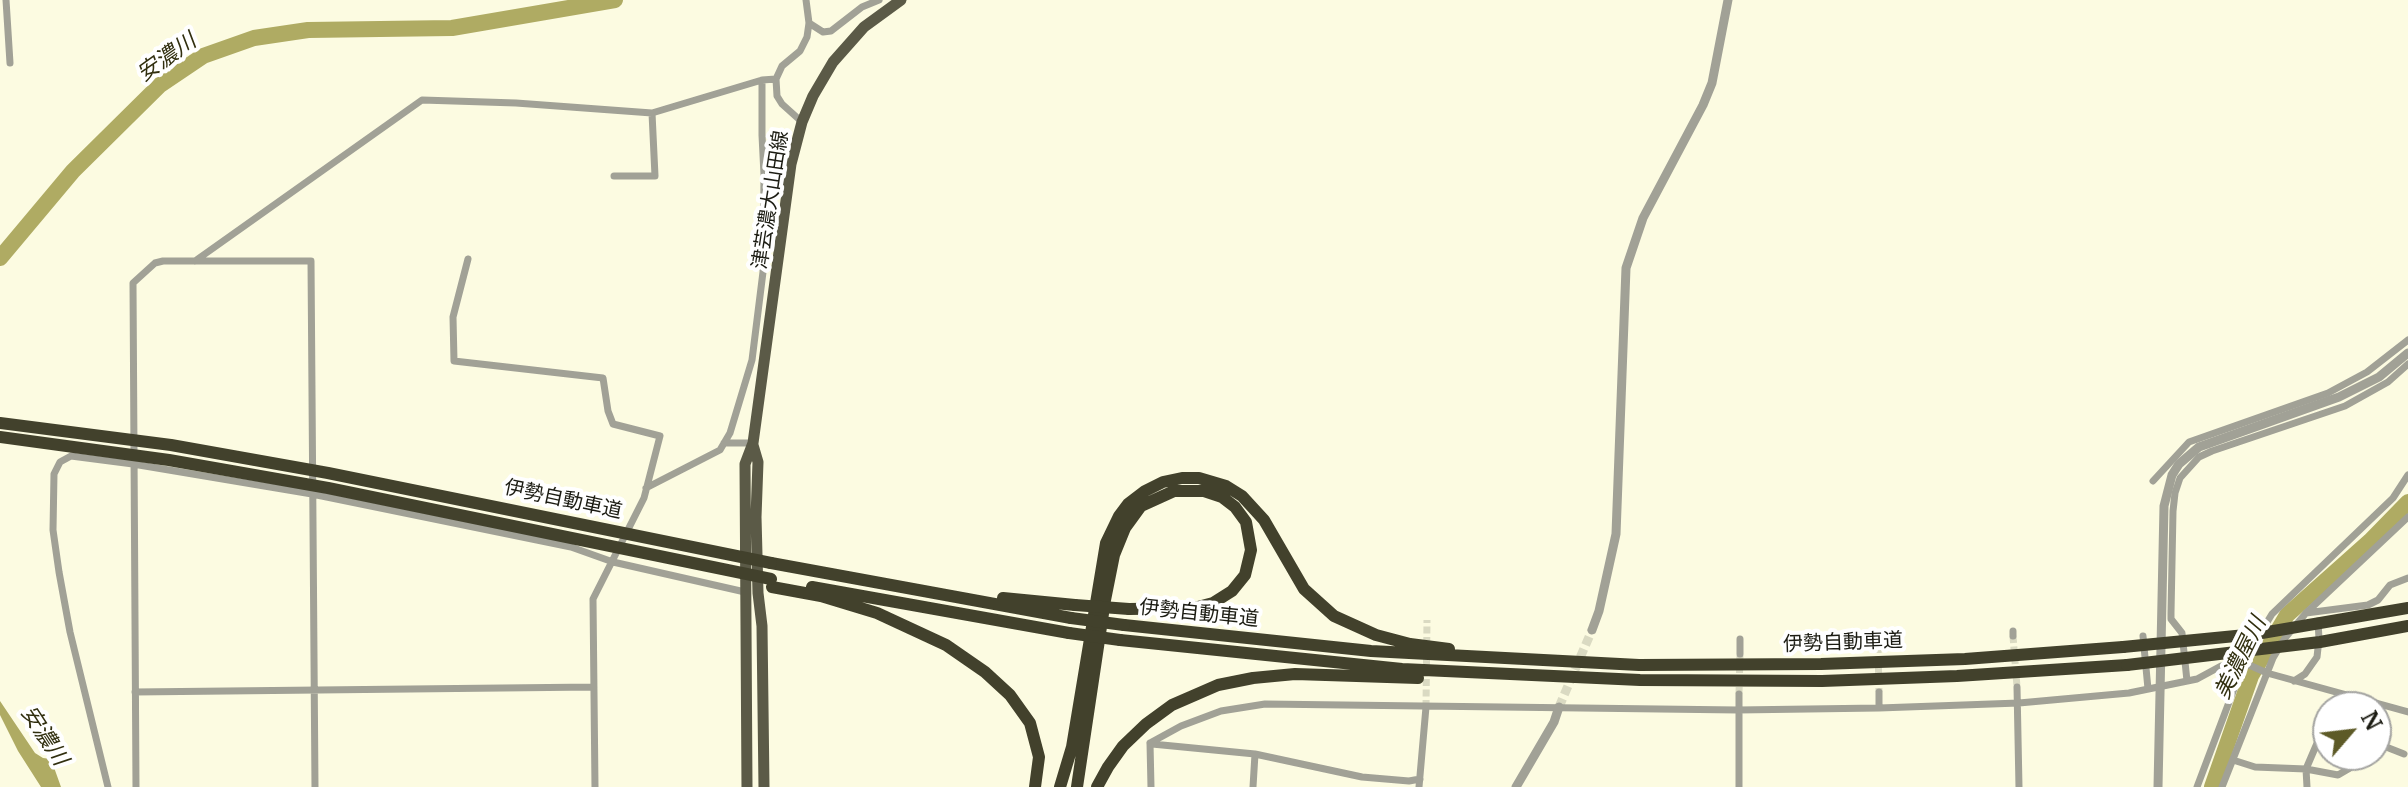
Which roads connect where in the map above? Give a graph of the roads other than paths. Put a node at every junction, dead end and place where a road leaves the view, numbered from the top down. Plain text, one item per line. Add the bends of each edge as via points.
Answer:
1 (6, 0) edge
2 (806, 0) edge
3 (879, 0) edge
4 (901, 0) edge
5 (1728, 0) edge
6 (809, 23) junction
7 (10, 63) dead end
8 (777, 76) junction
9 (762, 80) junction
10 (652, 113) junction
11 (802, 122) junction
12 (614, 176) dead end
13 (468, 259) dead end
14 (194, 262) junction
15 (763, 272) junction
16 (777, 274) junction
17 (2408, 340) edge
18 (2408, 353) edge
19 (2408, 364) edge
20 (0, 423) edge
21 (0, 437) edge
22 (724, 443) junction
23 (753, 443) junction
24 (133, 464) junction
25 (2408, 475) edge
26 (2153, 481) dead end
27 (646, 488) junction
28 (312, 494) junction
29 (2408, 517) edge
30 (613, 562) junction
31 (2408, 578) edge
32 (772, 583) junction
33 (745, 592) junction
34 (2408, 608) edge
35 (1073, 611) junction
36 (2306, 613) junction
37 (2317, 613) junction
38 (2408, 626) edge
39 (1592, 630) tunnel mouth
40 (2143, 636) dead end
41 (1740, 639) dead end
42 (1740, 654) tunnel mouth
43 (2244, 664) junction
44 (1639, 665) junction
45 (2265, 672) junction
46 (1517, 676) junction
47 (2187, 681) junction
48 (2294, 681) junction
49 (594, 687) junction
50 (2017, 687) tunnel mouth
51 (2161, 687) junction
52 (2148, 689) junction
53 (314, 690) junction
54 (2328, 691) edge
55 (135, 692) junction
56 (1879, 692) tunnel mouth
57 (1739, 694) tunnel mouth
58 (2019, 703) junction
59 (1426, 707) junction
60 (1559, 707) junction
61 (1879, 708) junction
62 (1738, 710) junction
63 (1150, 743) junction
64 (2392, 749) edge
65 (1255, 754) junction
66 (2404, 754) dead end
67 (2312, 755) edge
68 (2233, 760) junction
69 (2306, 769) junction
70 (2312, 770) edge
71 (2317, 771) edge
72 (2345, 771) edge
73 (1362, 777) junction
74 (1419, 783) edge
75 (108, 787) edge
76 (136, 787) edge
77 (315, 787) edge
78 (595, 787) edge
79 (747, 787) edge
80 (764, 787) edge
81 (1035, 787) edge
82 (1060, 787) edge
83 (1077, 787) edge
84 (1097, 787) edge
85 (1151, 787) edge
86 (1253, 787) edge
87 (1361, 787) edge
88 (1516, 787) edge
89 (1739, 787) edge
90 (2019, 787) edge
91 (2158, 787) edge
92 (2197, 787) edge
93 (2222, 787) edge
94 (2307, 787) edge

1 - 7 street
2 - 6 street
3 - 6 street via 831,31
4 - 11 main road, 津芸濃大山田線 via 843,48
5 - 39 street via 1708,94 1643,218 1626,268 1616,534
6 - 8 street via 804,45
8 - 9 street
8 - 11 street via 777,96
9 - 10 street
9 - 15 street
10 - 12 street via 655,176
10 - 14 street via 422,100
11 - 16 main road, 津芸濃大山田線 via 791,164
13 - 27 street via 453,317 454,361 603,378 613,424 660,436
14 - 24 street via 155,263 133,283
14 - 28 street via 311,261
15 - 16 street
15 - 22 street via 752,360
16 - 23 main road, 津芸濃大山田線
17 - 26 street via 2336,389 2189,442
18 - 51 street via 2366,385 2209,443 2179,464 2164,506
19 - 47 street via 2345,406 2199,457 2180,478 2173,511 2171,619 2182,633
20 - 35 highway, 伊勢自動車道, bridge via 171,445 917,590
21 - 32 highway, 伊勢自動車道, bridge via 328,488
22 - 23 street
22 - 27 street via 720,450
23 - 33 main road, 津芸濃大山田線 via 745,464
23 - 80 main road, 津芸濃大山田線 via 758,462
24 - 28 street
24 - 55 street
24 - 75 street via 71,456 54,474 59,572
25 - 43 street via 2393,498 2272,614
27 - 30 street
28 - 30 street via 571,547
28 - 53 street
29 - 36 street
30 - 33 street
30 - 49 street via 593,599
31 - 37 street via 2390,585 2368,605
32 - 46 highway, 伊勢自動車道, bridge via 1120,640
32 - 81 highway via 877,613 946,645 985,672 1030,723 1039,757
33 - 79 main road, 津芸濃大山田線
34 - 44 highway, 伊勢自動車道, bridge via 2256,634 1965,659
35 - 44 highway, 伊勢自動車道, bridge via 1124,625 1371,651
35 - 83 highway, bridge via 1129,609 1194,608 1213,603 1245,575 1251,550 1246,522 1222,497 1174,491 1141,506 1125,528 1105,600
36 - 37 street
36 - 45 street
37 - 48 street via 2317,657
38 - 46 highway, 伊勢自動車道, bridge via 2127,665 1957,676 1728,682
40 - 52 street
41 - 42 street
43 - 45 street
43 - 47 street via 2221,666
43 - 92 street
44 - 82 highway via 1572,654 1443,649 1357,628 1304,589 1264,520 1242,496 1209,480 1174,479 1128,504 1106,543 1072,747
45 - 48 street
45 - 68 street
46 - 84 highway via 1472,680 1295,674 1218,685 1172,705 1146,724 1123,746
47 - 51 street
48 - 54 street
49 - 53 street
49 - 78 street
50 - 58 street
51 - 52 street
51 - 91 street
52 - 58 street
53 - 55 street
53 - 77 street
55 - 76 street
56 - 61 street
57 - 62 street
58 - 61 street
58 - 90 street
59 - 60 street
59 - 63 street via 1247,706 1195,720
59 - 74 street
60 - 62 street
60 - 88 street
61 - 62 street
62 - 89 street
63 - 65 street
63 - 85 street
64 - 66 street
65 - 73 street
65 - 86 street
67 - 69 street
68 - 69 street via 2255,767
68 - 93 street
69 - 70 street
69 - 94 street
71 - 72 street
73 - 74 street
73 - 87 street

